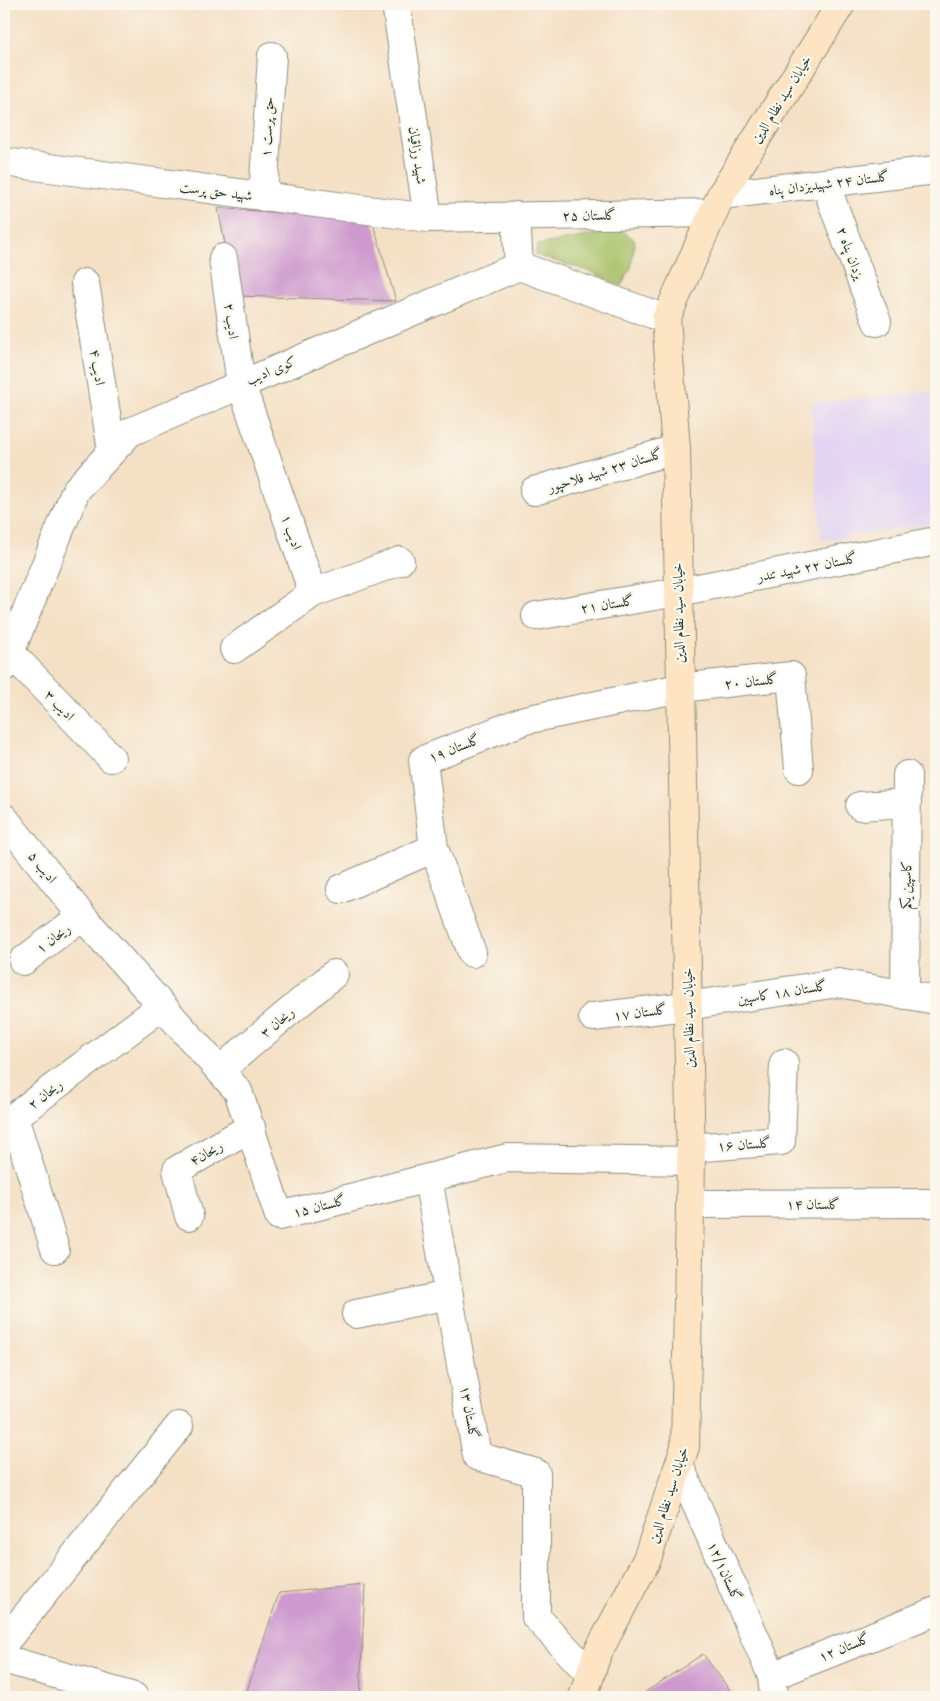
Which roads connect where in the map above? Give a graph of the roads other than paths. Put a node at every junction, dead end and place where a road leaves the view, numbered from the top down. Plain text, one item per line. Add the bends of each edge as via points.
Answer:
1 (396, 4) edge
2 (841, 4) edge
3 (272, 56) dead end
4 (4, 162) edge
5 (936, 170) edge
6 (825, 183) junction
7 (263, 197) junction
8 (717, 204) junction
9 (516, 216) junction
10 (428, 218) junction
11 (223, 258) dead end
12 (519, 266) junction
13 (85, 283) dead end
14 (666, 319) junction
15 (877, 322) dead end
16 (241, 384) junction
17 (676, 449) junction
18 (112, 451) junction
19 (534, 491) dead end
20 (936, 541) edge
21 (400, 561) dead end
22 (678, 592) junction
23 (313, 594) junction
24 (536, 616) dead end
25 (234, 649) dead end
26 (7, 660) edge
27 (680, 688) junction
28 (111, 758) dead end
29 (799, 769) dead end
30 (907, 775) dead end
31 (907, 803) junction
32 (860, 806) dead end
33 (4, 818) edge
34 (434, 848) junction
35 (341, 889) dead end
36 (82, 916) junction
37 (472, 953) dead end
38 (23, 961) dead end
39 (334, 974) dead end
40 (905, 995) junction
41 (936, 1000) edge
42 (162, 1006) junction
43 (687, 1006) junction
44 (592, 1017) dead end
45 (784, 1064) dead end
46 (220, 1070) junction
47 (251, 1127) junction
48 (691, 1154) junction
49 (428, 1178) junction
50 (936, 1203) edge
51 (690, 1204) junction
52 (189, 1216) dead end
53 (55, 1250) dead end
54 (449, 1295) junction
55 (356, 1314) dead end
56 (179, 1426) dead end
57 (679, 1465) junction
58 (936, 1611) edge
59 (4, 1643) edge
60 (4, 1658) edge
61 (587, 1686) edge
62 (773, 1687) edge
63 (92, 1691) edge
64 (134, 1697) edge

1 - 10 street, شهید رزاقیان
2 - 8 main road, خیابان سید نظام الدین
3 - 7 street, حق پرست ۱
4 - 7 street, شهید حق پرست
5 - 6 street, گلستان ۲۴ شهیدیزدان پناه
6 - 8 street, گلستان ۲۴ شهیدیزدان پناه
6 - 15 street, یزدان پناه ۲
7 - 10 street, شهید حق پرست
8 - 9 street, گلستان ۲۵
8 - 14 main road, خیابان سید نظام الدین
9 - 10 street
9 - 12 street
11 - 16 street, ادیب ۲
12 - 14 street
12 - 16 street, کوی ادیب
13 - 18 street, ادیب ۴
14 - 17 main road, خیابان سید نظام الدین
16 - 18 street, کوی ادیب via 130,432
16 - 23 street, ادیب ۱
17 - 19 street, گلستان ۲۳ شهید فلاحپور
17 - 22 main road, خیابان سید نظام الدین
18 - 26 street, کوی ادیب via 76,490
20 - 22 street, گلستان ۲۲ شهید تندر
21 - 23 street
22 - 24 street, گلستان ۲۱
22 - 27 main road, خیابان سید نظام الدین
23 - 25 street
26 - 28 street, ادیب ۳
27 - 29 street, گلستان ۲۰ via 790,676
27 - 34 street, گلستان ۱۹ via 525,720 423,760
27 - 43 main road, خیابان سید نظام الدین
30 - 31 street, کاسپین یکم
31 - 32 street
31 - 40 street, کاسپین یکم
33 - 36 street, ادیب ۵
34 - 35 street
34 - 37 street, گلستان ۱۹
36 - 38 street, ریحان ۱
36 - 42 street, گلستان ۱۵
39 - 46 street, ریحان ۳
40 - 41 street, گلستان ۱۸ کاسپین
40 - 43 street, گلستان ۱۸ کاسپین via 838,983
42 - 46 street, گلستان ۱۵
42 - 53 street, ریحان ۲ via 14,1117
43 - 44 street, گلستان ۱۷
43 - 48 main road, خیابان سید نظام الدین
45 - 48 street, گلستان ۱۶ via 780,1141
46 - 47 street, گلستان ۱۵ via 238,1091
47 - 49 street, گلستان ۱۵ via 279,1216
47 - 52 street, ریحان۴ via 177,1170
48 - 49 street, گلستان ۱۵ via 507,1158
48 - 51 main road, خیابان سید نظام الدین
49 - 54 street, گلستان ۱۳
50 - 51 street, گلستان ۱۴
51 - 57 main road, خیابان سید نظام الدین via 685,1447
54 - 55 street
54 - 61 street, گلستان ۱۳ via 477,1456 536,1473 536,1617
56 - 59 street
57 - 61 main road, خیابان سید نظام الدین via 647,1559 596,1654
57 - 62 street, گلستان۱۲/۱
58 - 62 street, گلستان ۱۲
60 - 63 street
63 - 64 street

